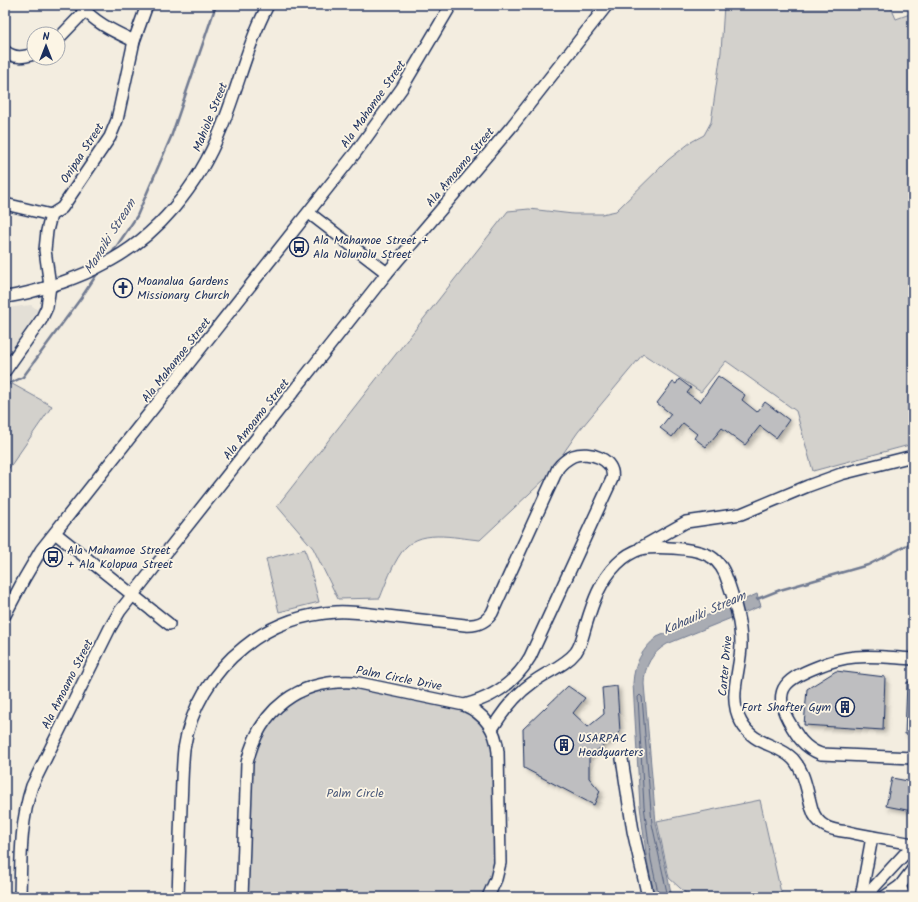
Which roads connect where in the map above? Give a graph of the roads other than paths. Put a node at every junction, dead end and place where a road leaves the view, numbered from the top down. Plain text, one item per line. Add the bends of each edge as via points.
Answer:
1 (147, 5) edge
2 (268, 5) edge
3 (452, 5) edge
4 (607, 5) edge
5 (83, 8) edge
6 (66, 28) edge
7 (134, 41) junction
8 (5, 51) edge
9 (26, 56) edge
10 (5, 204) edge
11 (309, 213) junction
12 (51, 215) junction
13 (387, 273) junction
14 (50, 286) junction
15 (5, 297) edge
16 (5, 371) edge
17 (913, 456) edge
18 (670, 530) junction
19 (55, 534) junction
20 (674, 549) junction
21 (632, 552) junction
22 (133, 596) junction
23 (5, 615) edge
24 (169, 624) dead end
25 (913, 659) edge
26 (506, 686) junction
27 (514, 698) junction
28 (464, 705) junction
29 (492, 729) junction
30 (913, 758) edge
31 (622, 759) dead end
32 (872, 837) junction
33 (913, 845) edge
34 (900, 859) junction
35 (913, 864) edge
36 (913, 868) edge
37 (900, 886) junction
38 (20, 897) edge
39 (178, 897) edge
40 (242, 897) edge
41 (488, 897) edge
42 (648, 897) edge
43 (861, 897) edge
44 (865, 897) edge
45 (884, 897) edge
46 (905, 897) edge

1 - 7 street, Onipaa Street
2 - 14 street, Mahiole Street via 256,30 221,130 187,191 149,234 134,246 103,265
3 - 11 street, Ala Mahamoe Street via 384,115
4 - 13 street, Ala Amoamo Street via 512,126
5 - 6 street
5 - 7 street via 99,23
7 - 12 street, Onipaa Street via 114,129 62,208
8 - 9 street via 18,57
10 - 12 street
11 - 13 street
11 - 19 street, Ala Mahamoe Street
12 - 14 street via 45,250
13 - 22 street, Ala Amoamo Street
14 - 15 street, Mahiole Street
14 - 16 street via 45,313
17 - 18 street via 841,474 741,514 690,521
18 - 20 street
18 - 21 street
19 - 22 street
19 - 23 street, Ala Mahamoe Street via 33,563
20 - 21 street, Carter Drive via 652,548
20 - 32 street, Carter Drive via 705,553 716,561 724,572 738,617 741,644 734,701 741,722 755,738 795,761 803,776 814,815 820,822 829,828
21 - 27 street, Carter Drive via 610,572 598,591 581,642 573,656
22 - 24 street
22 - 38 street, Ala Amoamo Street via 110,628 27,799 22,824
25 - 30 street via 865,656 839,659 793,677 782,696 783,708 797,736 815,752
26 - 27 street
26 - 28 street via 482,700
26 - 39 street via 530,657 612,479 610,465 598,457 578,455 558,468 492,613 481,623 465,625 351,612 324,613 298,618 273,628 229,659 203,694 187,735 183,763
27 - 29 street, Carter Drive
28 - 29 street, Palm Circle Drive via 482,716
28 - 40 street, Palm Circle Drive via 344,681 312,686 293,695 276,708 257,733 247,763
29 - 41 street, Palm Circle Drive via 498,744 501,854 496,879
31 - 42 street via 633,831
32 - 33 street, Carter Drive
32 - 43 street
33 - 34 street
34 - 35 street
34 - 44 street
36 - 37 street
37 - 45 street
37 - 46 street

